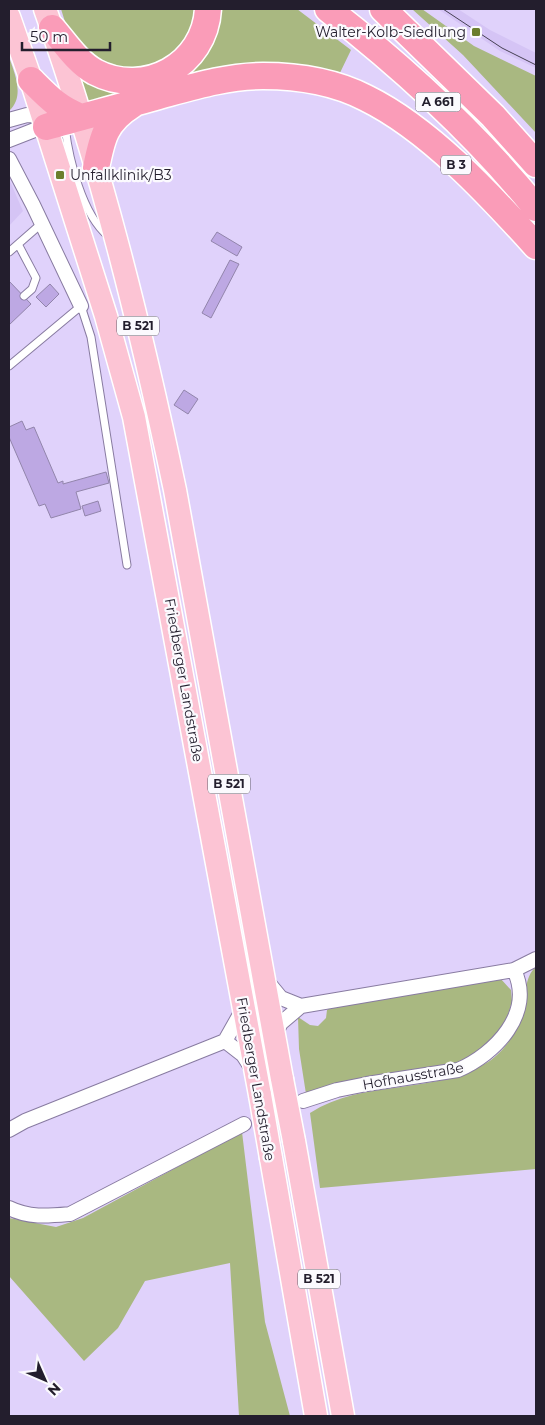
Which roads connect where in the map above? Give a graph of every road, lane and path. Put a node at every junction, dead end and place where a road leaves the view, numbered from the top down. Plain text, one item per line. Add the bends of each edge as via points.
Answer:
1 (208, 9) edge
2 (328, 9) edge
3 (364, 9) edge
4 (383, 9) edge
5 (9, 17) edge
6 (49, 18) edge
7 (431, 58) junction
8 (31, 80) junction
9 (135, 103) junction
10 (12, 118) edge
11 (62, 121) junction
12 (9, 140) edge
13 (536, 164) edge
14 (11, 167) edge
15 (96, 168) junction
16 (536, 208) edge
17 (41, 224) junction
18 (18, 244) junction
19 (118, 244) junction
20 (536, 246) edge
21 (9, 252) edge
22 (24, 296) dead end
23 (80, 306) junction
24 (9, 366) edge
25 (127, 565) dead end
26 (536, 959) edge
27 (514, 970) junction
28 (264, 978) junction
29 (301, 1006) junction
30 (243, 1009) junction
31 (274, 1036) junction
32 (225, 1041) junction
33 (255, 1073) junction
34 (303, 1101) dead end
35 (244, 1124) dead end
36 (9, 1130) edge
37 (9, 1208) edge
38 (316, 1416) edge
39 (344, 1416) edge

1 - 6 highway via 202,37 185,60 168,73 139,82 117,80 83,64
2 - 16 highway, A 661 via 439,103
3 - 7 highway, A 661
4 - 7 highway
5 - 8 main road
6 - 11 main road, Friedberger Landstraße / B 521 via 69,80
7 - 13 highway, A 661 via 493,116
8 - 10 street via 25,103
8 - 11 highway
9 - 11 highway
9 - 15 highway via 110,123 103,136
9 - 20 highway, B 3 via 226,80 262,76 330,85 366,98 434,145 480,187
10 - 11 street
11 - 12 street
11 - 15 main road, Friedberger Landstraße / B 521
11 - 19 lane via 84,200 98,227
11 - 30 main road, Friedberger Landstraße / B 521 via 106,316 134,417
14 - 17 street
15 - 19 main road, Friedberger Landstraße / B 521
17 - 18 lane
17 - 23 street
18 - 21 lane
18 - 22 lane via 36,278 32,289
19 - 28 main road, Friedberger Landstraße / B 521 via 175,490
23 - 24 lane
23 - 25 lane via 91,337
26 - 27 street
27 - 29 street
27 - 34 street, Hofhausstraße via 519,982 517,1013 506,1034 488,1054 473,1064 458,1070 337,1090
28 - 29 street via 281,998
28 - 31 main road, Friedberger Landstraße / B 521
29 - 31 street via 281,1023
30 - 32 street
30 - 33 main road, Friedberger Landstraße / B 521
31 - 39 main road, Friedberger Landstraße / B 521, bridge
32 - 33 street via 243,1056
32 - 36 street
33 - 38 main road, Friedberger Landstraße / B 521, bridge
35 - 37 street via 70,1214 44,1217 20,1214

